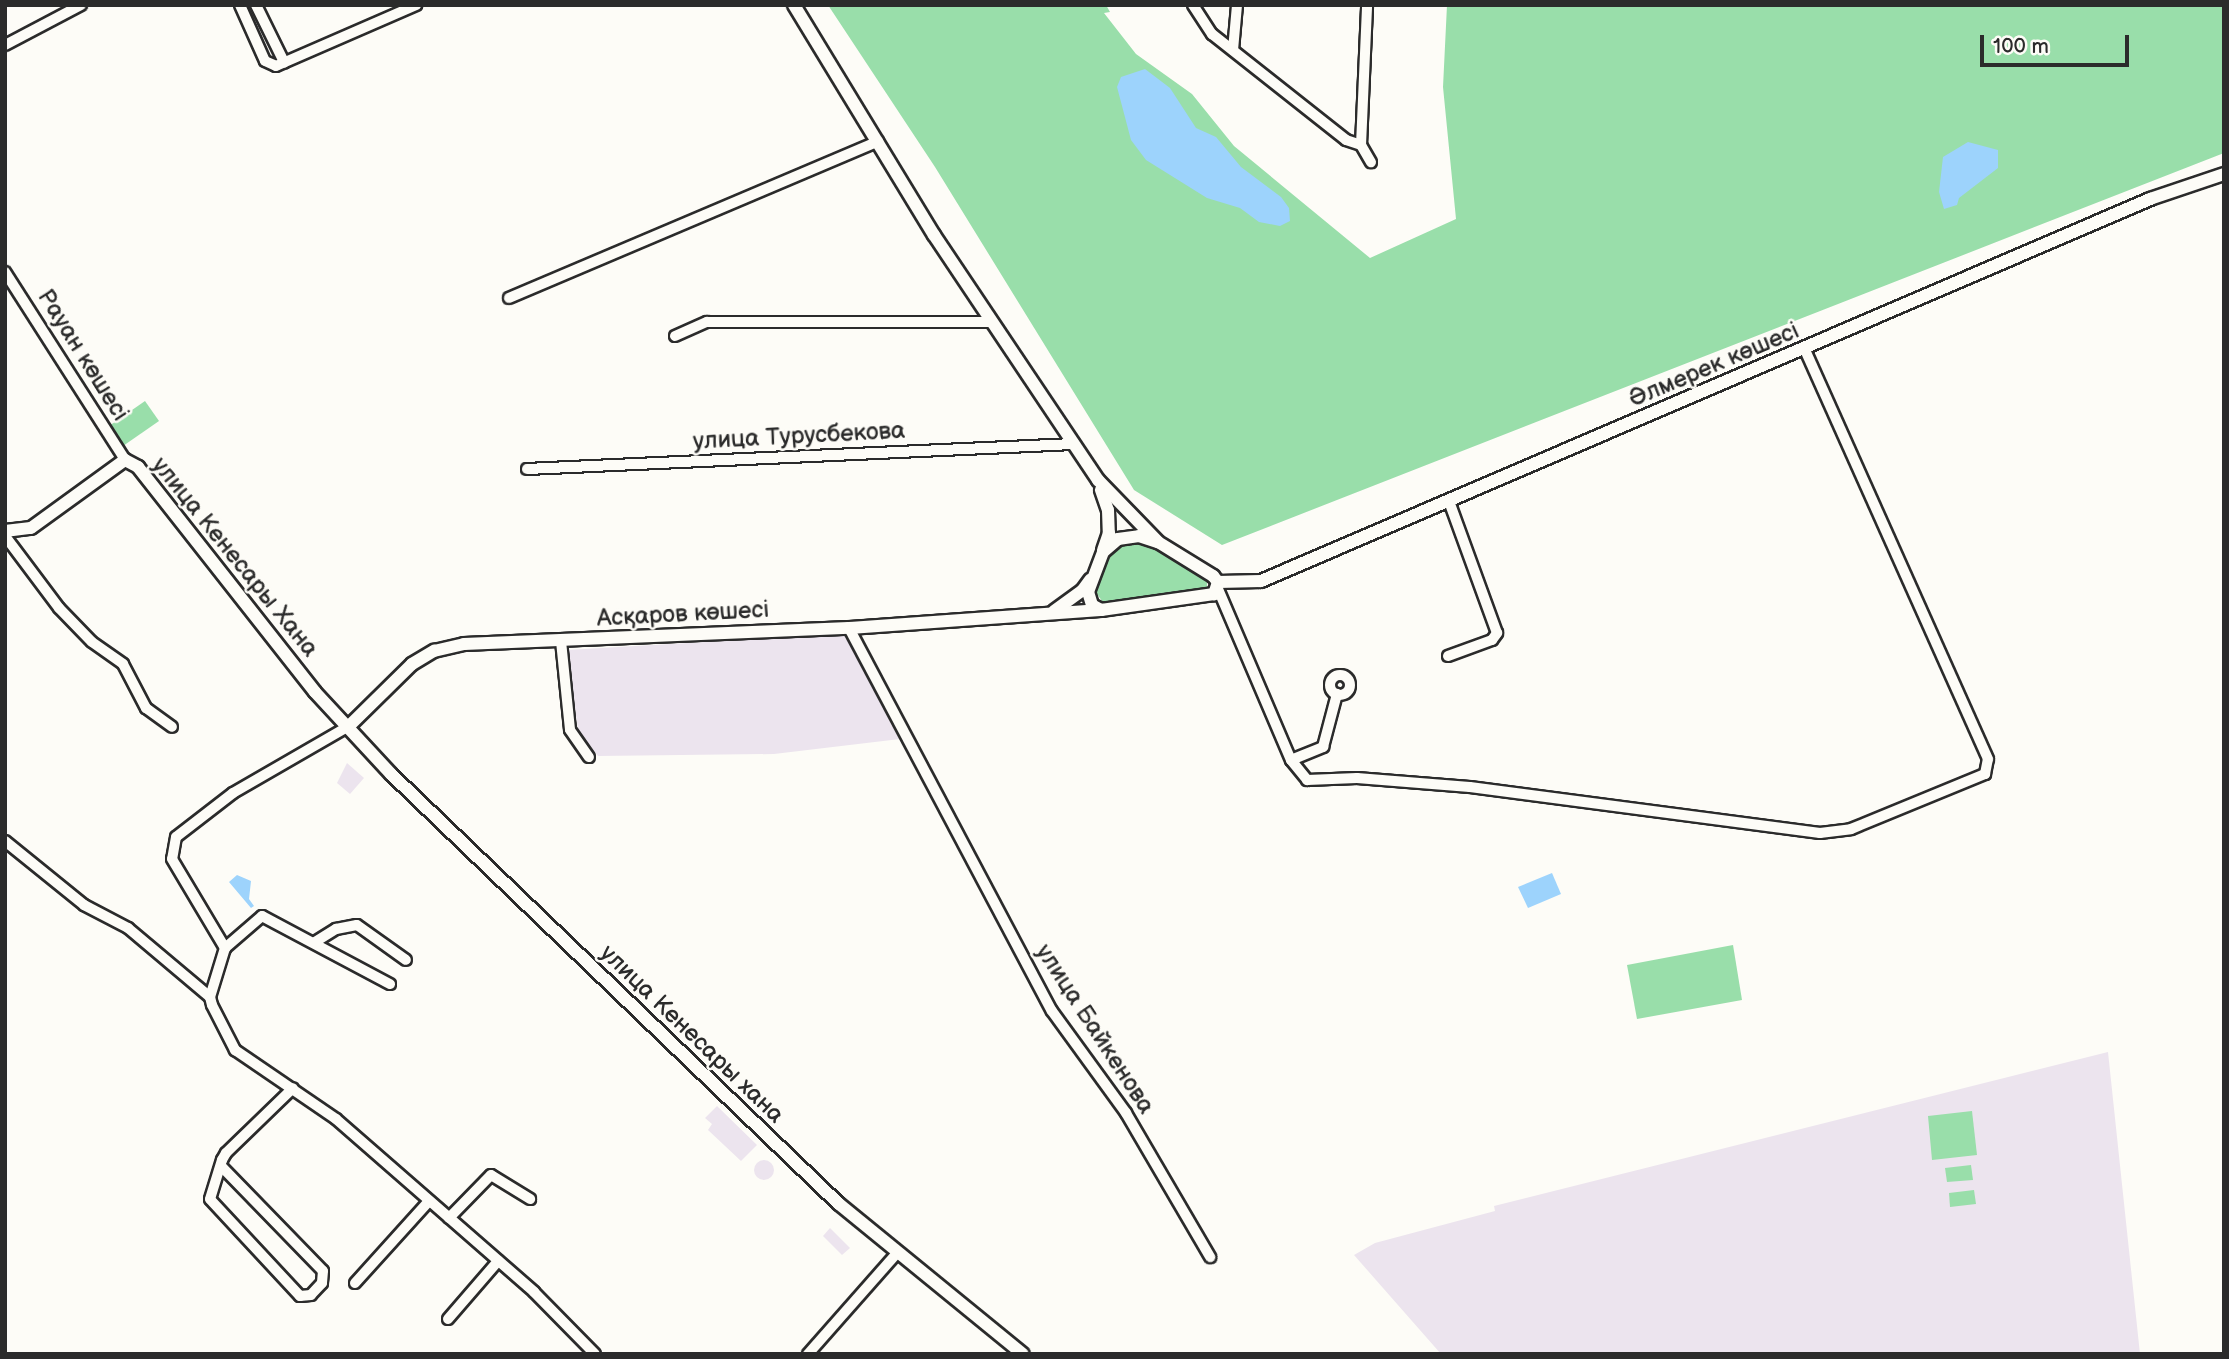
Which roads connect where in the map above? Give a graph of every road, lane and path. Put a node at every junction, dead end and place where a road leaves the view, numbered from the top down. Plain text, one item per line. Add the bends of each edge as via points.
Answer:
1 (81, 5) edge
2 (240, 5) edge
3 (256, 5) edge
4 (416, 5) edge
5 (794, 5) edge
6 (1193, 5) edge
7 (1237, 5) edge
8 (1367, 5) edge
9 (5, 45) edge
10 (1233, 50) junction
11 (284, 62) junction
12 (878, 141) junction
13 (1361, 145) junction
14 (1371, 162) dead end
15 (2224, 174) edge
16 (5, 272) edge
17 (509, 298) dead end
18 (992, 322) junction
19 (675, 336) dead end
20 (1805, 349) junction
21 (1074, 444) junction
22 (125, 460) junction
23 (527, 469) dead end
24 (1098, 480) junction
25 (1449, 501) junction
26 (5, 533) edge
27 (1158, 542) junction
28 (1094, 574) junction
29 (1218, 586) junction
30 (1101, 610) junction
31 (1048, 613) junction
32 (849, 628) junction
33 (561, 641) junction
34 (1448, 656) dead end
35 (1337, 694) dead end
36 (349, 726) junction
37 (172, 727) dead end
38 (589, 757) dead end
39 (1291, 760) junction
40 (5, 841) edge
41 (315, 942) junction
42 (225, 948) junction
43 (406, 960) dead end
44 (390, 984) dead end
45 (210, 997) junction
46 (293, 1088) junction
47 (221, 1166) junction
48 (530, 1199) dead end
49 (429, 1201) junction
50 (449, 1218) junction
51 (898, 1252) junction
52 (1210, 1257) dead end
53 (498, 1261) junction
54 (355, 1283) dead end
55 (448, 1319) dead end
56 (595, 1354) edge
57 (808, 1354) edge
58 (1023, 1354) edge

1 - 9 street
2 - 11 street via 265,61 275,66
3 - 11 street
4 - 11 street
5 - 12 street
6 - 10 street via 1212,34
7 - 10 street
8 - 13 street
10 - 13 street via 1346,140
12 - 17 street
12 - 18 street
13 - 14 street
15 - 20 street, Әлмерек көшесі via 2150,199
16 - 22 street, Рауан көшесі
18 - 19 street via 706,322
18 - 21 street
20 - 25 street, Әлмерек көшесі
20 - 39 street via 1988,759 1985,774 1851,828 1820,833 1470,787 1357,778 1307,780
21 - 23 street, улица Турусбекова
21 - 24 street
22 - 26 street, улица Кенесары Хана via 31,528
22 - 36 street, улица Кенесары Хана via 138,467 315,692
24 - 27 street
24 - 28 street via 1108,510 1109,533
25 - 29 street, Әлмерек көшесі via 1261,581
25 - 34 street via 1497,633 1492,640
26 - 37 street via 59,608 92,642 123,664 146,708
27 - 28 street via 1139,536 1118,540 1103,552
27 - 29 street
28 - 30 street via 1088,592 1092,605
28 - 31 street via 1083,591
29 - 30 street, Әлмерек көшесі via 1209,597
29 - 39 street
30 - 31 street, Асқаров көшесі
31 - 32 street, Асқаров көшесі
32 - 33 street, Асқаров көшесі
32 - 52 street, улица Байкенова via 1052,1011 1126,1113
33 - 36 street, Асқаров көшесі via 464,644 434,651 412,664
33 - 38 street via 570,730
35 - 39 street via 1323,747
36 - 42 street via 233,793 176,837 172,859
36 - 51 street, улица Кенесары хана via 391,774 810,1176
40 - 45 street via 84,905 128,928
41 - 42 street via 262,916
41 - 43 street via 336,929 357,925
41 - 44 street
42 - 45 street
45 - 46 street via 235,1050
46 - 47 street via 226,1153
46 - 49 street via 336,1119
47 - 47 street via 212,1205 300,1296 311,1296 322,1283 323,1271
48 - 50 street via 491,1175
49 - 50 street
49 - 54 street
50 - 53 street
51 - 57 street
51 - 58 street, улица Кенесары хана
53 - 55 street
53 - 56 street

